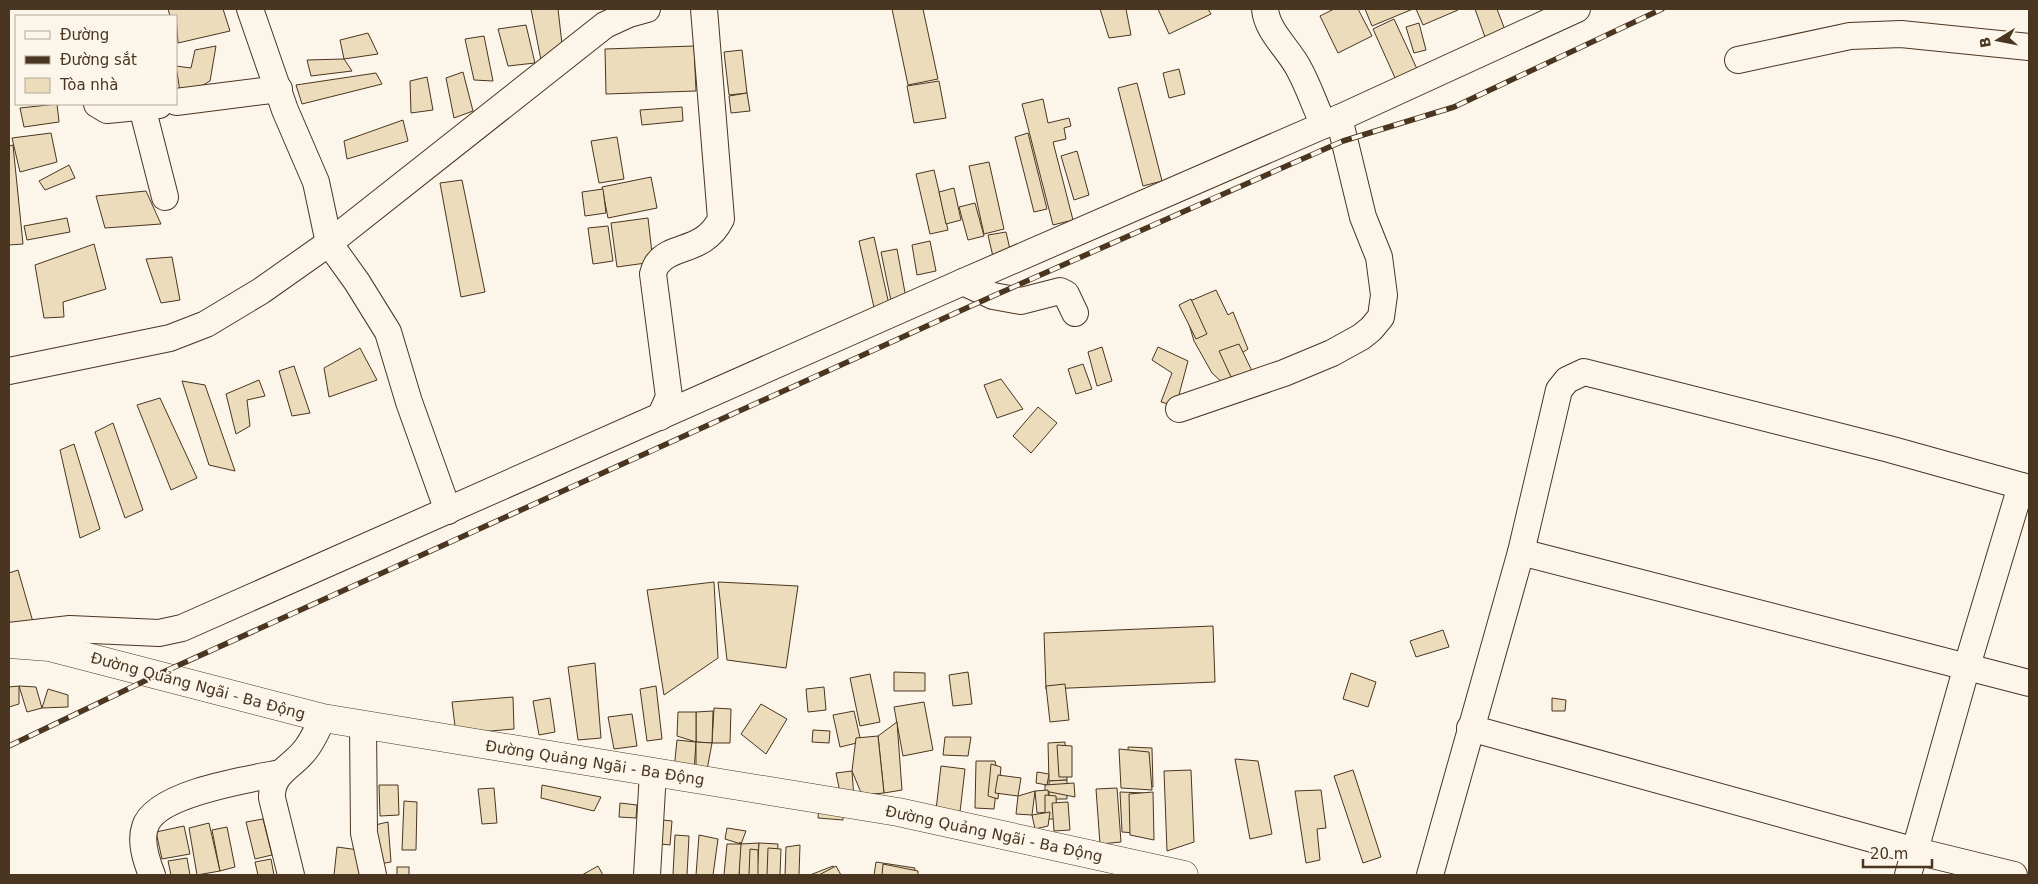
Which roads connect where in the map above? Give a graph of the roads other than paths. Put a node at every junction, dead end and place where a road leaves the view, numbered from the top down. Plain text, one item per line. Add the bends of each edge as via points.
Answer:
1 (250, 9) edge
2 (647, 9) edge
3 (704, 9) edge
4 (1265, 9) edge
5 (1577, 9) edge
6 (2029, 47) edge
7 (1738, 60) dead end
8 (278, 89) junction
9 (178, 102) edge
10 (99, 105) edge
11 (154, 105) edge
12 (1331, 122) junction
13 (166, 197) dead end
14 (329, 243) junction
15 (963, 282) junction
16 (1075, 313) dead end
17 (9, 371) edge
18 (1179, 409) dead end
19 (660, 417) junction
20 (2025, 487) edge
21 (448, 511) junction
22 (1521, 552) junction
23 (9, 636) edge
24 (9, 644) edge
25 (1967, 666) junction
26 (2029, 683) edge
27 (323, 718) junction
28 (363, 725) junction
29 (1470, 728) junction
30 (653, 772) junction
31 (281, 773) junction
32 (1916, 851) junction
33 (152, 875) edge
34 (291, 875) edge
35 (373, 875) edge
36 (648, 875) edge
37 (1184, 875) edge
38 (1430, 875) edge
39 (1908, 875) edge
40 (2014, 875) edge

1 - 8 street
2 - 14 street via 605,26
3 - 19 street via 721,219 708,237 658,263 653,274 669,397
4 - 12 street via 1272,29
5 - 12 street
6 - 7 street via 1901,34 1850,36
8 - 9 street
8 - 14 street via 316,182
10 - 11 street via 107,110
11 - 13 street
12 - 15 street
12 - 18 street via 1379,257 1384,295 1381,317 1361,337 1324,357
14 - 17 street via 261,291 206,324 170,338
14 - 21 street via 388,332
15 - 16 street via 993,296 1021,301 1060,291 1066,294
15 - 19 street
19 - 21 street
20 - 22 street via 1880,446 1584,372 1567,380 1559,390
20 - 25 street
21 - 23 street via 182,628 159,633 70,629
22 - 25 street
22 - 29 street
24 - 27 main road, Đường Quảng Ngãi - Ba Động via 49,647
25 - 26 street
25 - 32 street
27 - 28 main road, Đường Quảng Ngãi - Ba Động
27 - 31 street via 308,747 295,763
28 - 30 main road, Đường Quảng Ngãi - Ba Động
28 - 35 street via 364,833
29 - 32 street
29 - 38 street
30 - 36 street
30 - 37 main road, Đường Quảng Ngãi - Ba Động via 898,812
31 - 33 street via 207,789 162,806 145,824 143,838
31 - 34 street via 273,782 272,798
32 - 39 street
32 - 40 street

